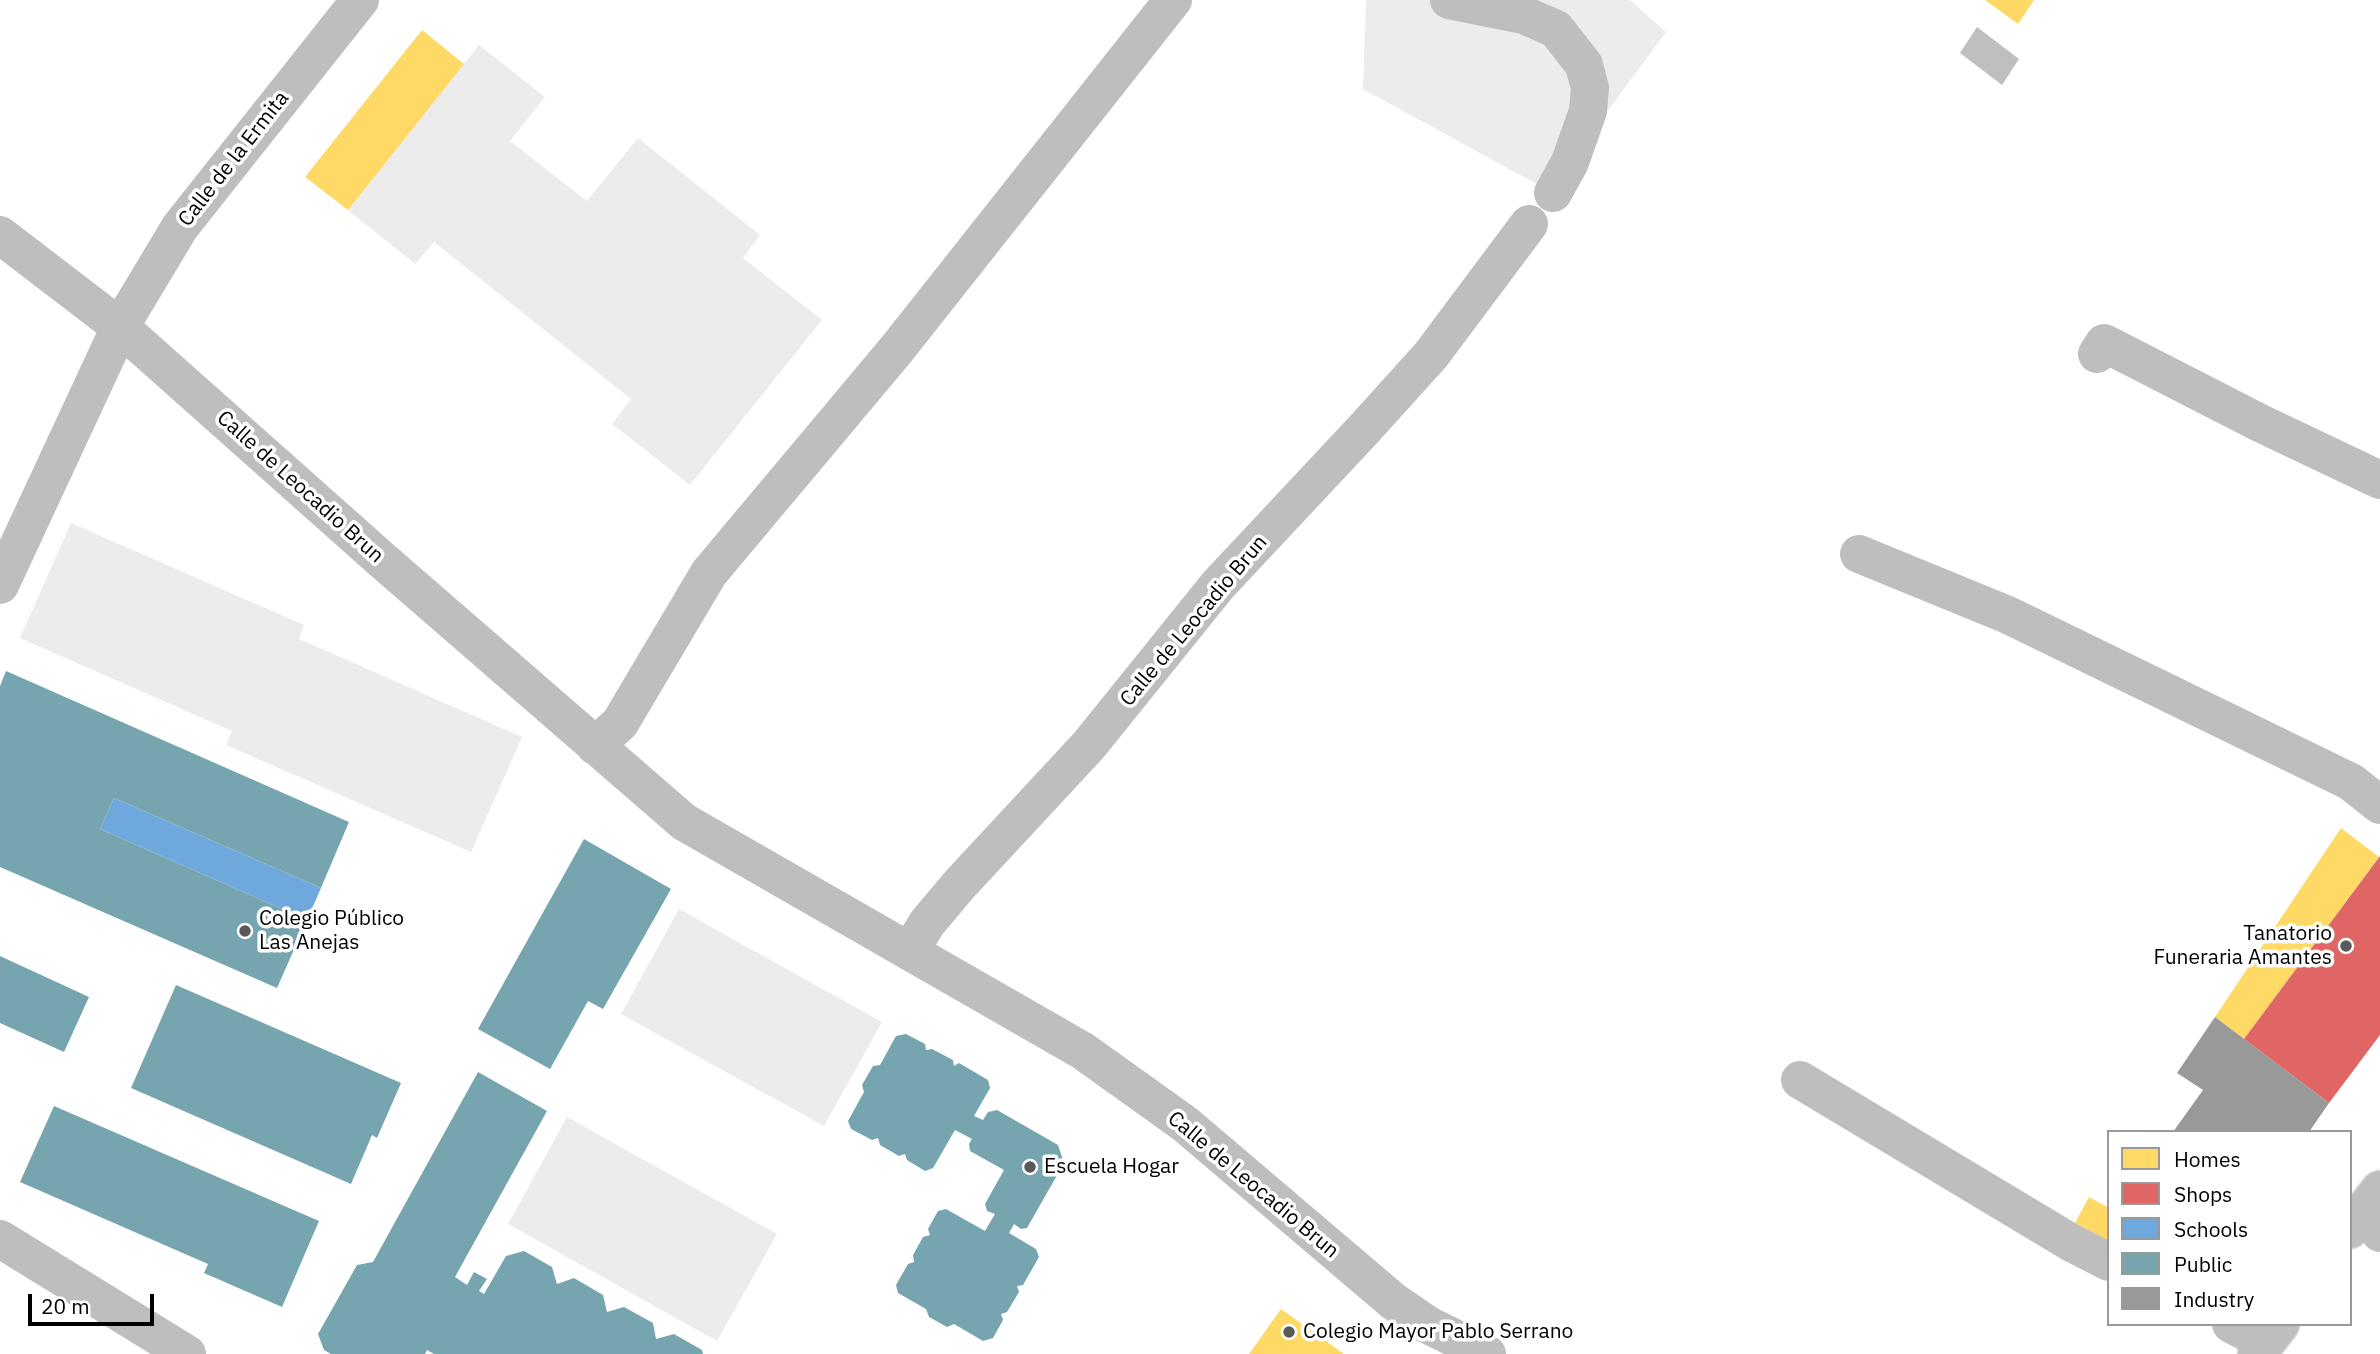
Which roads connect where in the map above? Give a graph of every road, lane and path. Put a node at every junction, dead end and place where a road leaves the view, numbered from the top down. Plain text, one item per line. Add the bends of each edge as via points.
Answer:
1 (360, 0) edge
2 (1173, 0) edge
3 (1449, 0) edge
4 (1553, 192) dead end
5 (1529, 223) dead end
6 (0, 235) edge
7 (120, 327) junction
8 (2097, 354) dead end
9 (2380, 480) edge
10 (1859, 554) dead end
11 (0, 585) edge
12 (594, 747) junction
13 (2380, 805) edge
14 (910, 951) junction
15 (1800, 1080) dead end
16 (0, 1239) edge
17 (2107, 1261) edge
18 (2236, 1326) edge
19 (2268, 1340) edge
20 (187, 1354) edge
21 (1487, 1354) edge

1 - 7 street, Calle de la Ermita via 180,228
2 - 12 street via 929,308 709,573 620,723
3 - 4 street via 1524,15 1556,29 1584,65 1590,88 1588,111 1570,162
5 - 14 street, Calle de Leocadio Brun via 1430,355 1218,585 1097,736 927,923
6 - 7 street, Calle de Leocadio Brun
7 - 11 street, Calle de la Ermita
7 - 12 street, Calle de Leocadio Brun
8 - 9 street via 2104,343
10 - 13 street via 2008,615 2351,782
12 - 14 street, Calle de Leocadio Brun via 684,822
14 - 21 street, Calle de Leocadio Brun via 1083,1051 1185,1124 1393,1301 1428,1325
15 - 17 street
16 - 20 street
18 - 19 street

